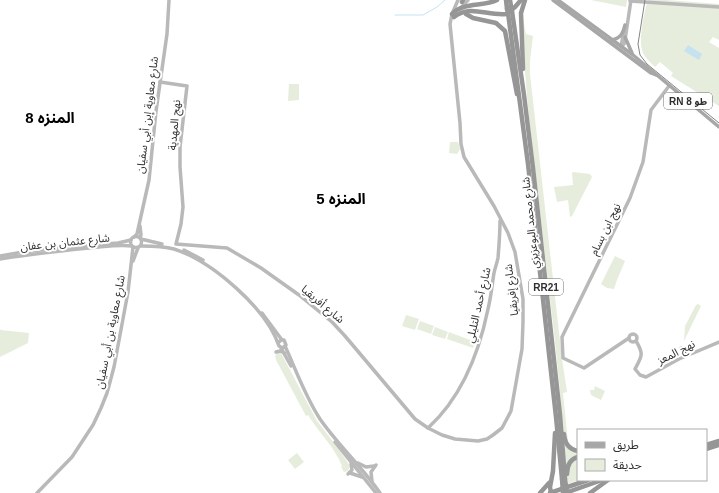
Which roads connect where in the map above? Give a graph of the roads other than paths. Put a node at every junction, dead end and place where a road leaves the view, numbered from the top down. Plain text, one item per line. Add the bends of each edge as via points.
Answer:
1 (168, 0) edge
2 (468, 0) edge
3 (483, 0) edge
4 (497, 0) edge
5 (506, 0) edge
6 (511, 0) edge
7 (521, 0) edge
8 (526, 0) edge
9 (553, 0) edge
10 (558, 0) edge
11 (631, 0) edge
12 (461, 2) edge
13 (490, 2) junction
14 (719, 7) edge
15 (509, 11) junction
16 (466, 14) dead end
17 (628, 14) junction
18 (453, 15) junction
19 (478, 19) junction
20 (626, 25) junction
21 (625, 38) junction
22 (612, 40) junction
23 (619, 47) junction
24 (633, 56) junction
25 (657, 75) junction
26 (160, 82) junction
27 (669, 86) junction
28 (524, 95) junction
29 (520, 104) junction
30 (719, 127) edge
31 (500, 219) junction
32 (140, 223) junction
33 (508, 233) junction
34 (500, 234) junction
35 (140, 238) junction
36 (132, 239) junction
37 (176, 244) joint
38 (118, 246) junction
39 (133, 247) junction
40 (140, 247) junction
41 (131, 254) junction
42 (0, 258) edge
43 (132, 264) junction
44 (629, 338) junction
45 (280, 341) junction
46 (636, 341) junction
47 (719, 342) edge
48 (283, 347) junction
49 (681, 348) dead end
50 (276, 352) dead end
51 (285, 354) junction
52 (687, 356) junction
53 (558, 415) junction
54 (428, 428) junction
55 (719, 441) edge
56 (707, 445) edge
57 (719, 445) edge
58 (707, 449) edge
59 (577, 451) edge
60 (577, 457) edge
61 (349, 459) junction
62 (354, 459) junction
63 (552, 478) junction
64 (365, 479) junction
65 (564, 479) junction
66 (584, 481) edge
67 (599, 481) edge
68 (607, 481) edge
69 (373, 484) junction
70 (37, 493) edge
71 (376, 493) edge
72 (380, 493) edge
73 (540, 493) edge
74 (552, 493) edge
75 (565, 493) edge
76 (590, 493) edge

1 - 26 street, شارع معاوية إبن أبي سفيان via 167,34
2 - 12 street, شارع إفريقيا
3 - 13 highway
4 - 13 highway
5 - 15 highway, شارع محمد البوعزيزي / RR21
6 - 15 highway
7 - 15 highway via 516,8
8 - 28 highway via 521,21
9 - 23 main road
10 - 22 main road
11 - 14 street
11 - 17 street
12 - 13 highway
12 - 18 street, شارع إفريقيا
12 - 18 highway
15 - 18 highway via 495,15 468,10
15 - 19 highway via 496,18
15 - 28 highway, شارع محمد البوعزيزي / RR21
15 - 29 highway, شارع محمد البوعزيزي / RR21
16 - 19 highway
17 - 20 street
17 - 21 street
18 - 31 street, شارع إفريقيا via 451,32 460,144
19 - 29 highway via 496,23 505,31
20 - 22 main road via 621,35
20 - 23 street
21 - 23 street via 624,44
21 - 24 main road
22 - 23 main road
23 - 24 main road
23 - 25 main road
24 - 25 main road
25 - 27 main road, RN 8 طو
26 - 32 street, شارع معاوية إبن أبي سفيان via 149,180
26 - 37 street, نهج المهدية via 187,86 180,167 183,207
27 - 30 main road, RN 8 طو
27 - 44 street, نهج ابن بسام via 651,110 645,155 630,198 562,337 563,358 584,368
28 - 53 highway, شارع محمد البوعزيزي / RR21
29 - 53 highway, شارع محمد البوعزيزي / RR21
31 - 33 street, شارع إفريقيا
31 - 34 street, شارع أحمد التليلي
32 - 35 street, شارع معاوية إبن أبي سفيان
32 - 36 street, شارع معاوية إبن أبي سفيان via 137,234
33 - 34 street
33 - 54 street, شارع إفريقيا via 517,260 523,308 522,350 511,411 502,428 487,439 478,441 452,438
34 - 54 street, شارع أحمد التليلي via 488,309 475,356 453,399
35 - 36 street
35 - 40 street, شارع معاوية إبن أبي سفيان
35 - 45 street via 183,250 210,264 261,311
36 - 39 street
36 - 42 street, شارع عثمان بن عفان via 118,243 23,252
37 - 54 street, شارع أفريقيا via 227,248 299,295 332,322 411,416
38 - 39 street, شارع عثمان بن عفان
38 - 41 street via 128,249
38 - 42 street, شارع عثمان بن عفان
39 - 40 street
39 - 41 street, شارع معاوية بن أبي سفيان
40 - 43 street, شارع معاوية إبن أبي سفيان
40 - 45 street via 161,246 174,249 209,266 251,303
41 - 43 street, شارع معاوية بن أبي سفيان
43 - 70 street, شارع معاوية بن أبي سفيان via 112,372 101,408 72,457
44 - 46 street via 632,342
44 - 46 street via 634,334 638,337
45 - 48 street via 278,345
45 - 48 street via 286,342
46 - 52 street, نهج المعز via 642,353 635,369 642,376 649,376
47 - 52 street, نهج المعز
48 - 51 street
48 - 62 street via 320,418
49 - 52 street
50 - 51 street
51 - 61 street via 318,419
53 - 59 highway via 566,443 572,450
53 - 63 highway
53 - 65 highway, شارع محمد البوعزيزي / RR21
55 - 56 highway
57 - 58 highway
60 - 65 highway via 569,464
61 - 64 street
61 - 64 street via 353,468 349,474
62 - 69 street
62 - 69 street via 363,466 375,465 371,472
63 - 73 highway
63 - 74 highway
64 - 71 street
65 - 75 highway, شارع محمد البوعزيزي / RR21, bridge
66 - 74 highway
67 - 75 highway
68 - 76 highway
69 - 72 street

